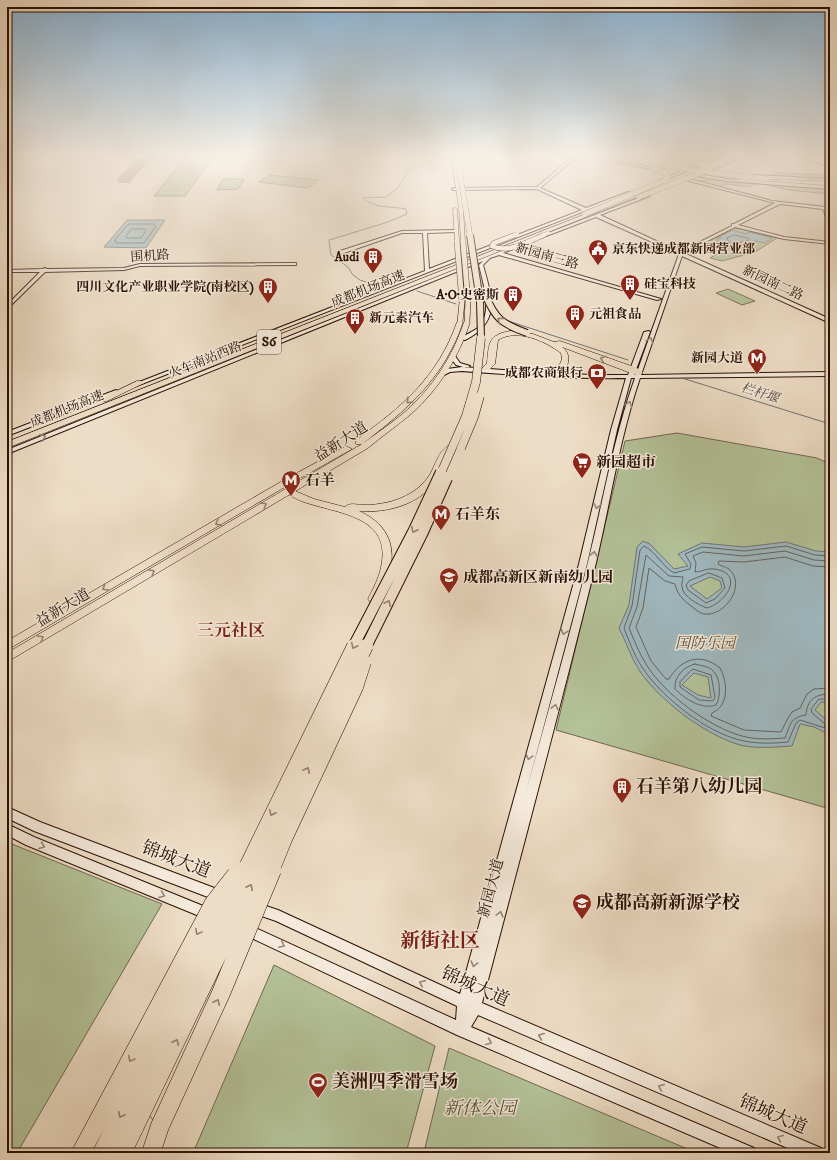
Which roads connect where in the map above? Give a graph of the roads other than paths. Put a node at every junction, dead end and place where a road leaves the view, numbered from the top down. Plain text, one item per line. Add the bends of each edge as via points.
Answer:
1 (456, 209) edge
2 (459, 209) edge
3 (466, 209) edge
4 (470, 209) edge
5 (579, 209) edge
6 (592, 209) edge
7 (592, 209) edge
8 (592, 209) edge
9 (604, 209) edge
10 (615, 209) edge
11 (764, 209) edge
12 (825, 209) edge
13 (585, 212) junction
14 (598, 216) junction
15 (556, 221) junction
16 (830, 222) edge
17 (573, 225) junction
18 (733, 225) junction
19 (425, 231) junction
20 (456, 231) junction
21 (529, 237) junction
22 (830, 243) edge
23 (339, 253) dead end
24 (498, 253) junction
25 (679, 253) junction
26 (491, 256) junction
27 (294, 264) dead end
28 (45, 269) junction
29 (7, 271) edge
30 (427, 271) junction
31 (485, 294) junction
32 (659, 299) junction
33 (7, 308) edge
34 (830, 321) edge
35 (464, 322) junction
36 (526, 334) junction
37 (463, 339) junction
38 (453, 357) junction
39 (486, 368) junction
40 (554, 372) junction
41 (830, 372) edge
42 (442, 374) junction
43 (634, 374) junction
44 (140, 383) junction
45 (143, 398) junction
46 (89, 413) junction
47 (62, 419) junction
48 (7, 434) edge
49 (7, 440) edge
50 (7, 445) edge
51 (454, 446) junction
52 (7, 452) edge
53 (291, 489) junction
54 (349, 508) junction
55 (370, 627) junction
56 (7, 646) edge
57 (7, 658) edge
58 (7, 812) edge
59 (7, 829) edge
60 (252, 854) junction
61 (469, 1005) junction
62 (462, 1030) junction
63 (168, 1060) junction
64 (184, 1073) junction
65 (81, 1153) edge
66 (102, 1153) edge
67 (122, 1153) edge
68 (134, 1153) edge
69 (138, 1153) edge
70 (151, 1153) edge
71 (749, 1153) edge
72 (816, 1153) edge

1 - 20 main road, 益新大道
2 - 35 main road, 益新大道, bridge via 468,301
3 - 51 highway, bridge via 480,301 482,334 476,382
4 - 31 highway
5 - 13 main road
6 - 13 highway, bridge
7 - 13 highway, 成都机场高速 / S6, bridge
8 - 13 main road
9 - 21 highway, 成都机场高速 / S6, bridge
10 - 14 main road, 火车南站西路 / S6
11 - 18 main road
12 - 16 main road
13 - 15 main road
13 - 21 highway, 成都机场高速 / S6
14 - 17 main road, 火车南站西路 / S6
14 - 25 main road, 新园南二路
15 - 17 main road, bridge via 517,234 492,246 499,250 506,249
15 - 30 main road
17 - 24 main road, 火车南站西路 / S6
18 - 22 main road via 784,238
18 - 25 main road
19 - 20 main road
19 - 23 main road via 402,232
19 - 30 main road
20 - 35 main road, 益新大道, bridge
21 - 46 highway, 成都机场高速 / S6
21 - 47 highway, 成都机场高速 / S6
24 - 26 main road, 火车南站西路 / S6
24 - 32 main road, 新园南三路
25 - 32 main road, 新园大道
25 - 34 main road, 新园南二路
43 -> 25 main road, 新园大道
26 - 37 main road via 481,265 489,310 486,322 476,333
26 - 45 main road, 火车南站西路 / S6
27 - 28 main road, 围机路 via 140,265 124,269
28 - 29 main road, 围机路
28 - 33 main road
30 - 44 main road
36 -> 31 highway, bridge via 498,320 493,315
31 - 39 highway via 489,332
32 - 43 main road, 新园大道
35 - 37 main road, 益新大道
35 -> 56 main road, 益新大道 via 443,362 422,388 402,409 359,442
36 - 39 highway via 510,333 497,338 493,342 491,364
36 - 40 highway via 551,343 564,352 565,364
43 -> 36 highway
37 - 38 main road, 益新大道
38 - 40 main road via 458,364 470,367
38 - 42 main road, 益新大道
55 -> 39 highway, bridge via 423,532 467,435 478,404
40 - 43 main road
41 - 43 main road
42 - 43 main road via 449,370 462,369 547,376
42 - 53 main road, 益新大道 via 410,411 365,446
43 - 61 main road, 新园大道 via 591,566 553,715
44 - 47 highway
44 - 48 main road
45 - 46 highway
52 -> 45 main road, 火车南站西路 / S6
46 - 50 highway, 成都机场高速 / S6
47 - 49 highway, 成都机场高速 / S6
51 - 54 highway via 447,452 426,487 412,497 385,506
51 -> 55 highway, bridge
53 - 54 highway via 312,502
57 -> 53 main road, 益新大道
54 - 55 highway, bridge via 378,528 385,539 387,549 387,565
55 -> 60 highway, bridge
63 -> 55 highway, bridge
64 -> 55 highway, bridge via 222,993 285,839 356,687
61 -> 58 main road, 锦城大道 via 278,916 38,827
59 -> 62 main road via 30,841 254,932
60 -> 65 highway, bridge via 214,904
60 -> 66 highway, bridge
61 - 62 main road, 新园大道
72 -> 61 main road, 锦城大道
62 -> 71 main road
63 - 67 highway, bridge
63 - 68 highway, bridge
64 - 69 highway, bridge
64 - 70 highway, bridge

